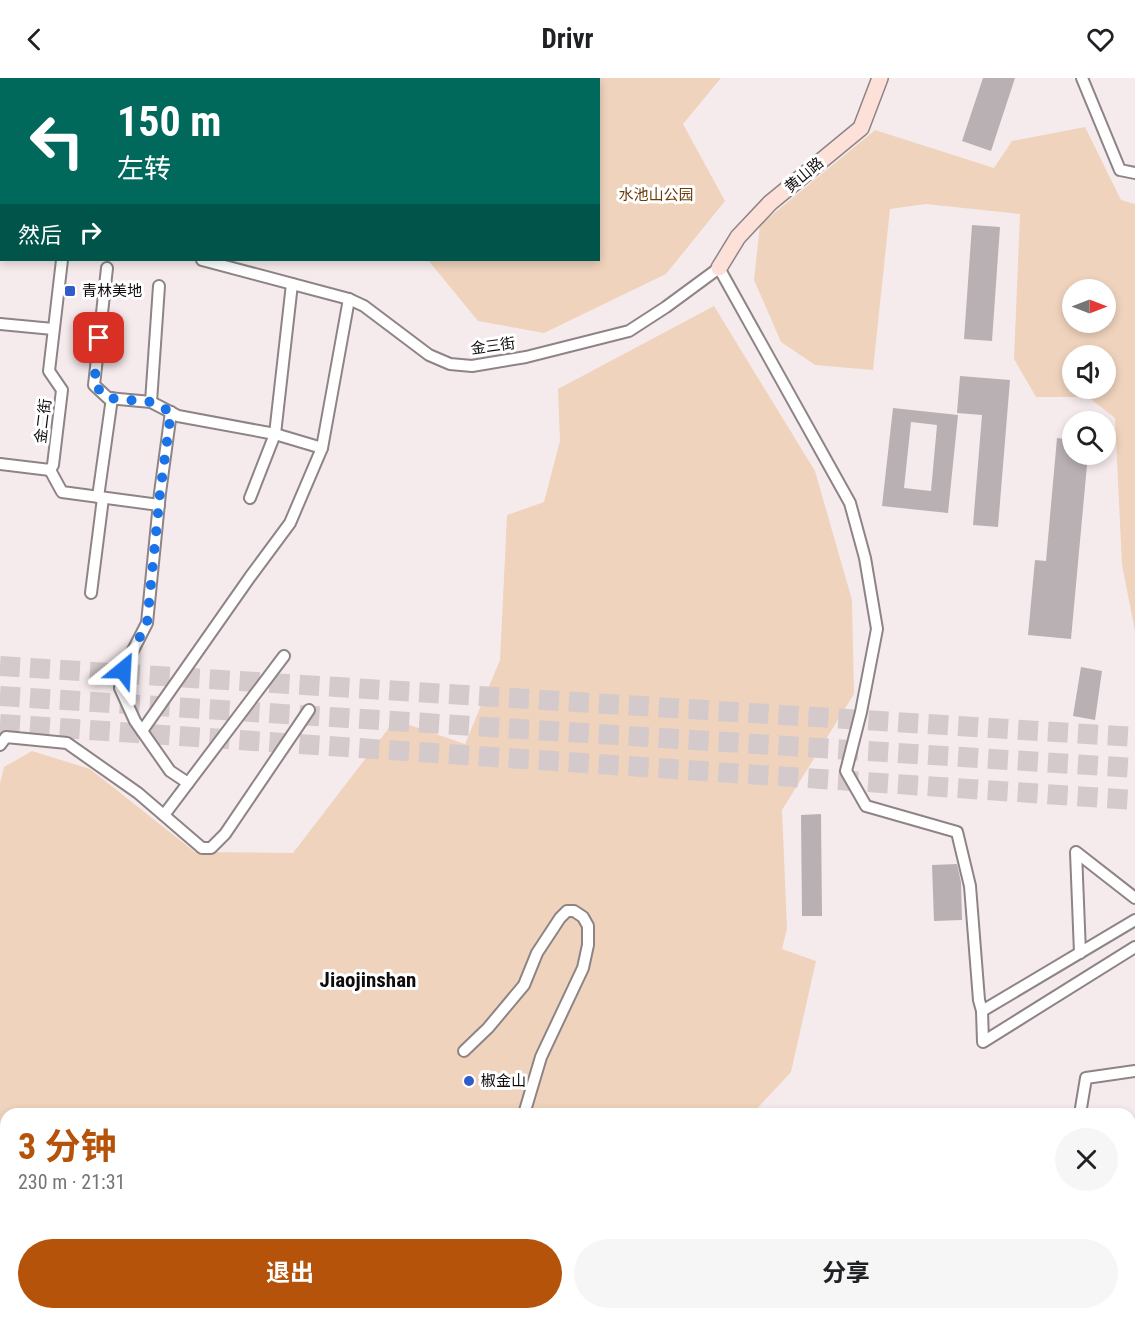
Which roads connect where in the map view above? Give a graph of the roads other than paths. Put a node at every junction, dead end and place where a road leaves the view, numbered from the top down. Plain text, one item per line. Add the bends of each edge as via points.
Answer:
1 (880, 78) edge
2 (1082, 78) edge
3 (1135, 173) edge
4 (62, 261) edge
5 (206, 261) edge
6 (107, 268) dead end
7 (719, 268) junction
8 (292, 284) junction
9 (159, 286) dead end
10 (349, 299) junction
11 (0, 324) edge
12 (53, 329) junction
13 (112, 398) junction
14 (151, 402) junction
15 (171, 412) junction
16 (275, 434) junction
17 (322, 448) junction
18 (0, 464) edge
19 (50, 470) junction
20 (101, 497) junction
21 (250, 498) dead end
22 (159, 505) junction
23 (91, 592) dead end
24 (284, 656) dead end
25 (309, 710) dead end
26 (142, 731) junction
27 (0, 745) edge
28 (188, 783) junction
29 (164, 815) junction
30 (1135, 898) edge
31 (1135, 920) edge
32 (1135, 948) edge
33 (1080, 953) junction
34 (982, 1011) junction
35 (464, 1051) dead end
36 (1135, 1071) edge
37 (526, 1108) edge
38 (1081, 1108) edge

1 - 7 street, 黄山路 via 861,128 770,203 738,237
2 - 3 street via 1120,170
4 - 12 street, 金二街
5 - 8 street, 金三街
6 - 13 street via 94,385
7 - 10 street, 金三街 via 629,331 472,366 450,364 429,355
7 - 34 street via 850,503 865,558 877,630 846,771 866,806 957,832 970,885
8 - 10 street, 金三街
8 - 16 street
9 - 14 street
10 - 17 street
11 - 12 street
12 - 19 street, 金二街 via 49,371 62,390
13 - 14 street
13 - 20 street
14 - 15 street
15 - 16 street
15 - 22 street
16 - 17 street
16 - 21 street
17 - 26 street via 290,523
18 - 19 street
19 - 20 street via 62,492
20 - 22 street
20 - 23 street
22 - 26 street via 147,623 123,670 120,688
24 - 28 street
25 - 29 street via 225,834 211,848 202,848
26 - 28 street via 170,771
27 - 29 street via 6,737 67,743
28 - 29 street
30 - 33 street via 1076,852
31 - 33 street
32 - 34 street via 983,1042
33 - 34 street
35 - 37 street via 524,985 537,953 560,918 567,911 584,917 588,945 583,968 541,1056
36 - 38 street via 1086,1078

